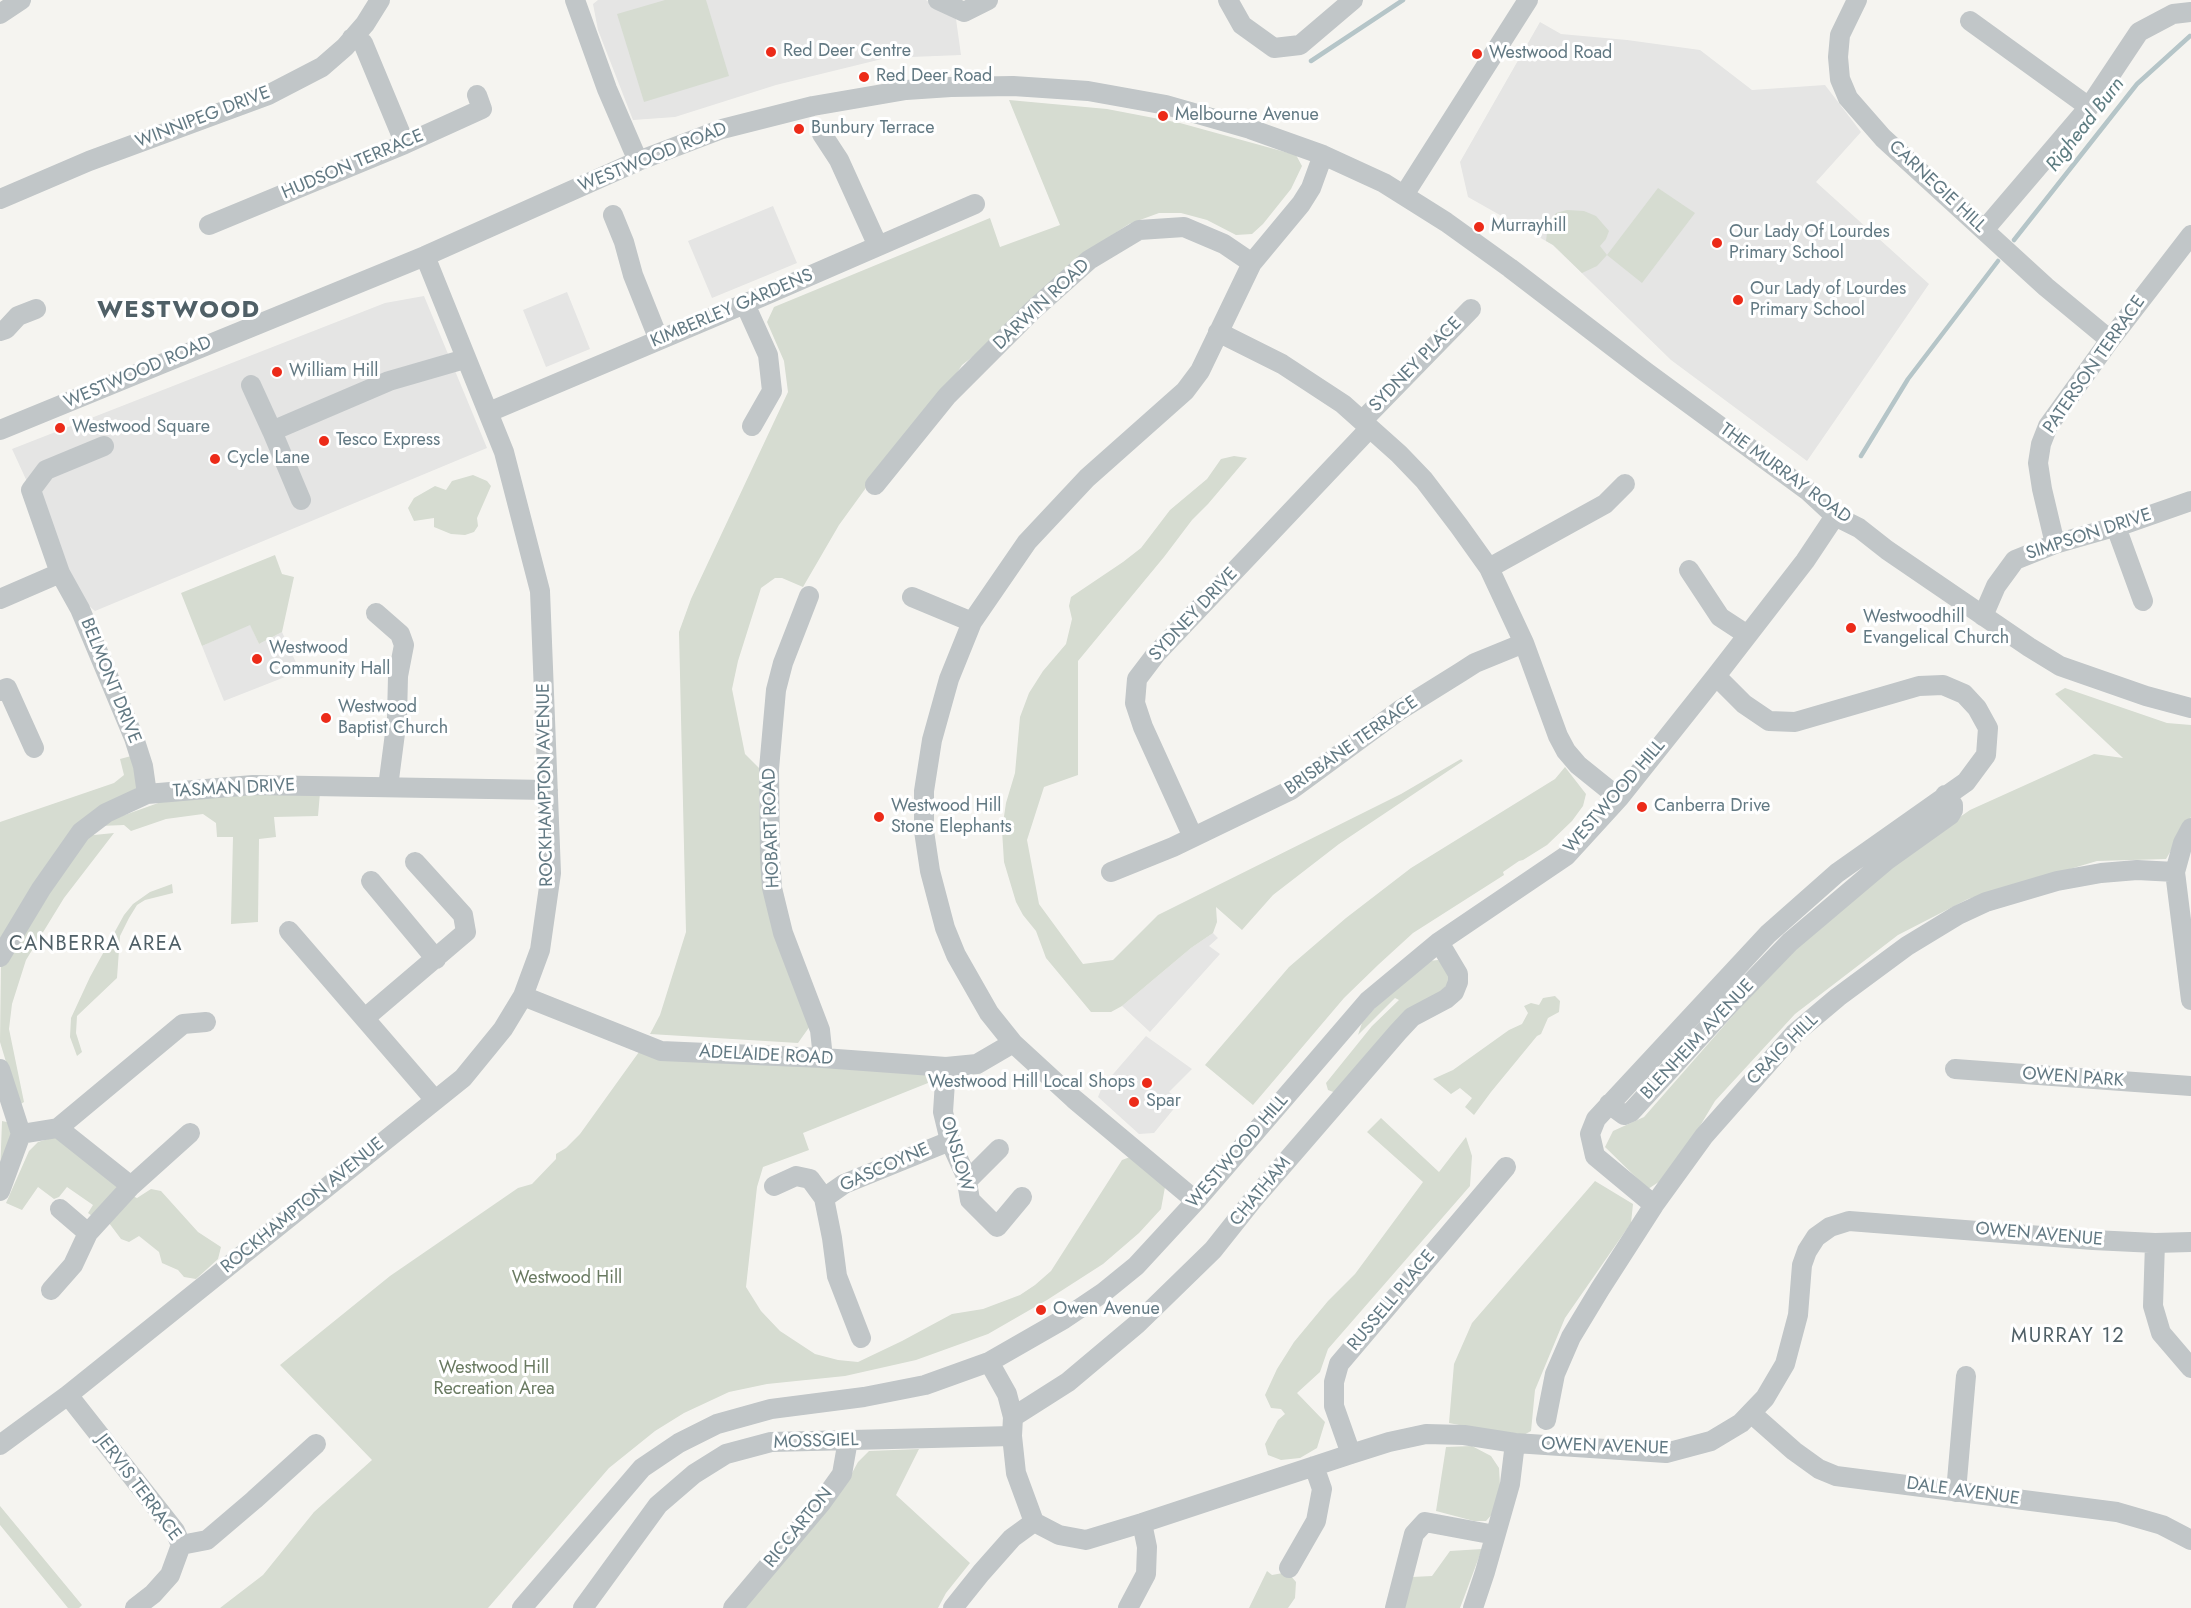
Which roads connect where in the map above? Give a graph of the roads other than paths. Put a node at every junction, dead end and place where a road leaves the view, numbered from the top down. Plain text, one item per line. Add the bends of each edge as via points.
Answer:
1 (21, 0) edge
2 (380, 0) edge
3 (575, 0) edge
4 (938, 0) edge
5 (988, 0) edge
6 (1228, 0) edge
7 (1353, 0) edge
8 (1528, 0) edge
9 (1857, 0) edge
10 (2191, 12) edge
11 (0, 14) edge
12 (1970, 21) dead end
13 (352, 38) junction
14 (477, 95) dead end
15 (2089, 108) junction
16 (822, 134) dead end
17 (405, 144) junction
18 (1323, 155) junction
19 (638, 161) junction
20 (1404, 195) junction
21 (0, 199) edge
22 (975, 204) dead end
23 (613, 215) dead end
24 (209, 225) dead end
25 (1984, 230) junction
26 (2191, 235) edge
27 (878, 246) junction
28 (425, 256) junction
29 (1252, 263) junction
30 (745, 304) junction
31 (36, 309) dead end
32 (1471, 309) dead end
33 (0, 331) edge
34 (1218, 332) junction
35 (659, 340) junction
36 (2110, 340) junction
37 (465, 359) junction
38 (250, 385) dead end
39 (489, 412) junction
40 (1366, 425) junction
41 (752, 426) dead end
42 (0, 430) edge
43 (272, 431) junction
44 (104, 446) dead end
45 (1625, 484) dead end
46 (875, 485) dead end
47 (301, 500) dead end
48 (2191, 501) edge
49 (1834, 516) junction
50 (2116, 527) junction
51 (2055, 544) junction
52 (1489, 568) junction
53 (1689, 570) dead end
54 (60, 573) junction
55 (810, 596) dead end
56 (912, 597) dead end
57 (0, 600) edge
58 (2143, 601) dead end
59 (376, 613) dead end
60 (1983, 616) junction
61 (972, 622) junction
62 (1746, 634) junction
63 (1524, 643) junction
64 (1716, 676) junction
65 (0, 691) edge
66 (2191, 708) edge
67 (34, 748) dead end
68 (388, 788) junction
69 (548, 790) junction
70 (147, 794) junction
71 (1945, 795) junction
72 (1619, 798) junction
73 (2191, 828) edge
74 (1193, 837) junction
75 (415, 862) dead end
76 (1111, 872) dead end
77 (2175, 872) junction
78 (371, 881) dead end
79 (289, 931) dead end
80 (1768, 934) junction
81 (1439, 942) junction
82 (1784, 949) junction
83 (0, 957) edge
84 (435, 959) junction
85 (523, 996) junction
86 (2191, 999) edge
87 (365, 1018) junction
88 (206, 1022) dead end
89 (1013, 1043) junction
90 (823, 1058) junction
91 (946, 1067) junction
92 (0, 1069) edge
93 (1955, 1069) dead end
94 (2191, 1086) edge
95 (435, 1100) junction
96 (1609, 1104) junction
97 (58, 1128) junction
98 (190, 1133) dead end
99 (21, 1134) junction
100 (950, 1141) junction
101 (999, 1149) dead end
102 (1506, 1167) dead end
103 (967, 1181) junction
104 (131, 1186) junction
105 (774, 1186) dead end
106 (0, 1191) edge
107 (1022, 1197) dead end
108 (824, 1198) junction
109 (1196, 1201) junction
110 (1654, 1205) junction
111 (60, 1209) dead end
112 (88, 1233) junction
113 (2191, 1242) edge
114 (2154, 1243) junction
115 (51, 1290) dead end
116 (861, 1338) dead end
117 (989, 1362) junction
118 (2191, 1368) edge
119 (1966, 1376) dead end
120 (68, 1395) junction
121 (1752, 1413) junction
122 (1546, 1420) dead end
123 (1012, 1427) junction
124 (848, 1440) junction
125 (1515, 1443) junction
126 (316, 1444) dead end
127 (0, 1445) edge
128 (1351, 1454) junction
129 (1314, 1466) junction
130 (1956, 1492) junction
131 (1034, 1522) junction
132 (1142, 1523) junction
133 (1495, 1535) junction
134 (2191, 1540) edge
135 (181, 1545) junction
136 (1289, 1568) dead end
137 (135, 1608) edge
138 (522, 1608) edge
139 (583, 1608) edge
140 (733, 1608) edge
141 (953, 1608) edge
142 (1128, 1608) edge
143 (1395, 1608) edge
144 (1473, 1608) edge

1 - 11 street
2 - 13 street, WINNIPEG DRIVE
3 - 19 street
4 - 5 street via 964,12
6 - 7 street via 1242,25 1274,48 1300,45
8 - 20 street
9 - 25 street, CARNEGIE HILL via 1840,35 1840,79 1848,98 1883,138
10 - 15 street via 2173,14 2139,32
12 - 15 street
13 - 17 street via 363,43
13 - 21 street, WINNIPEG DRIVE via 322,67 268,95 89,161
14 - 17 street, HUDSON TERRACE via 482,109
15 - 25 street
16 - 27 street via 839,160
17 - 24 street, HUDSON TERRACE
18 - 19 street, WESTWOOD ROAD via 1206,116 1124,97 1044,87 951,87 860,96 793,110 722,129
18 - 20 street, WESTWOOD ROAD
18 - 29 street via 1301,204
19 - 28 street, WESTWOOD ROAD
20 - 49 street, THE MURRAY ROAD via 1510,268 1808,491
22 - 27 street, KIMBERLEY GARDENS
23 - 35 street
25 - 36 street, CARNEGIE HILL
26 - 36 street, PATERSON TERRACE
27 - 30 street, KIMBERLEY GARDENS
28 - 37 street, ROCKHAMPTON AVENUE
28 - 42 street, WESTWOOD ROAD
29 - 34 street
29 - 46 street, DARWIN ROAD via 1224,244 1184,227 1139,230 1083,265 1033,310 947,396
30 - 35 street, KIMBERLEY GARDENS
30 - 41 street via 768,355 772,391
31 - 33 street via 18,316
32 - 40 street, SYDNEY PLACE
34 - 40 street via 1282,364 1343,404
34 - 61 street via 1200,371 1185,391 1087,478 1027,542
35 - 39 street, KIMBERLEY GARDENS
36 - 51 street, PATERSON TERRACE via 2048,426 2041,444 2038,463
37 - 39 street, ROCKHAMPTON AVENUE
37 - 43 street via 388,381
38 - 43 street
39 - 69 street, ROCKHAMPTON AVENUE via 504,452 540,591
40 - 52 street via 1424,480
40 - 74 street, SYDNEY DRIVE via 1137,679 1135,703 1140,719
43 - 47 street
44 - 54 street, BELMONT DRIVE via 46,470 32,490
45 - 52 street via 1605,504
48 - 50 street, SIMPSON DRIVE
49 - 60 street, THE MURRAY ROAD via 1859,528
49 - 62 street, WESTWOOD HILL
50 - 51 street, SIMPSON DRIVE
50 - 58 street
51 - 60 street, SIMPSON DRIVE via 2014,560 1996,586
52 - 63 street
53 - 62 street via 1720,617
54 - 57 street
54 - 70 street, BELMONT DRIVE via 80,609 134,738
55 - 90 street, HOBART ROAD via 783,663 777,690 769,769 770,859 772,888 783,933 820,1030
56 - 61 street
59 - 68 street via 400,634 404,645
60 - 66 street, THE MURRAY ROAD via 2060,666
61 - 89 street via 949,679 932,740 924,791 924,831 939,907 956,955 988,1013
62 - 64 street, WESTWOOD HILL
63 - 72 street via 1566,752
63 - 74 street, BRISBANE TERRACE via 1475,663 1400,710 1291,790
64 - 71 street, BLENHEIM AVENUE via 1744,704 1769,721 1795,722 1919,686 1943,686 1964,694 1988,728 1986,755 1966,782
64 - 72 street, WESTWOOD HILL
65 - 67 street via 7,688
68 - 69 street, TASMAN DRIVE
68 - 70 street, TASMAN DRIVE via 253,785
69 - 85 street, ROCKHAMPTON AVENUE via 551,873 540,950
70 - 83 street, TASMAN DRIVE via 106,813 81,832
71 - 80 street, BLENHEIM AVENUE via 1837,873
71 - 82 street, BLENHEIM AVENUE via 1953,805 1950,815 1887,860
72 - 81 street, WESTWOOD HILL via 1566,856
73 - 77 street
74 - 76 street, BRISBANE TERRACE
75 - 84 street via 463,915 466,932
77 - 86 street
77 - 110 street, CRAIG HILL via 2137,870 2057,881 1986,902 1907,946 1794,1034 1713,1124
78 - 84 street
79 - 87 street
80 - 82 street
80 - 96 street, BLENHEIM AVENUE
81 - 109 street, WESTWOOD HILL via 1368,1000
81 - 123 street, CHATHAM via 1458,974 1454,992 1412,1017 1213,1250 1137,1324
82 - 96 street, BLENHEIM AVENUE via 1631,1112 1624,1115
84 - 87 street
85 - 90 street, ADELAIDE ROAD via 661,1051
85 - 95 street, ROCKHAMPTON AVENUE via 503,1029 463,1078
87 - 95 street
88 - 97 street via 183,1024
89 - 91 street, ADELAIDE ROAD via 978,1064
89 - 109 street
90 - 91 street, ADELAIDE ROAD
91 - 100 street, ONSLOW via 943,1112
92 - 99 street
93 - 94 street, OWEN PARK
95 - 120 street, ROCKHAMPTON AVENUE
96 - 110 street, BLENHEIM AVENUE via 1590,1134 1595,1156
97 - 99 street
97 - 104 street
98 - 104 street
99 - 106 street
100 - 103 street, ONSLOW
100 - 108 street, GASCOYNE via 844,1184
101 - 103 street
102 - 128 street, RUSSELL PLACE via 1339,1364 1334,1406
103 - 107 street, ONSLOW via 970,1200 998,1227
104 - 112 street
105 - 108 street via 796,1176 810,1179
108 - 116 street, GASCOYNE via 837,1276
109 - 117 street, WESTWOOD HILL via 1136,1266 1104,1292
110 - 122 street, CRAIG HILL via 1571,1337 1555,1374
111 - 112 street
112 - 115 street via 73,1265
113 - 114 street, OWEN AVENUE
114 - 118 street via 2153,1306 2161,1333
114 - 121 street, OWEN AVENUE via 1877,1222 1849,1221 1830,1227 1807,1251 1802,1265 1798,1315 1785,1364
117 - 123 street via 1007,1394
117 - 138 street, WESTWOOD HILL via 925,1385 771,1409 717,1424 679,1443 642,1468
119 - 130 street
120 - 127 street, ROCKHAMPTON AVENUE
120 - 135 street, JERVIS TERRACE via 175,1531
121 - 125 street, OWEN AVENUE via 1710,1441 1666,1453
121 - 130 street, DALE AVENUE via 1794,1451 1827,1473
123 - 124 street, MOSSGIEL
123 - 131 street via 1016,1473
124 - 139 street, MOSSGIEL via 771,1442 726,1454 694,1474 658,1505
124 - 140 street, RICCARTON via 842,1474
125 - 128 street, OWEN AVENUE via 1426,1434
125 - 133 street via 1510,1484
126 - 135 street via 207,1540
128 - 129 street, OWEN AVENUE
129 - 132 street, OWEN AVENUE
129 - 136 street via 1322,1489 1316,1521
130 - 134 street, DALE AVENUE via 2117,1512 2162,1525
131 - 132 street, OWEN AVENUE via 1059,1535 1086,1540
131 - 141 street via 1012,1538
132 - 142 street via 1147,1547 1146,1574
133 - 143 street via 1425,1522 1414,1534
133 - 144 street
135 - 137 street, JERVIS TERRACE via 170,1575

